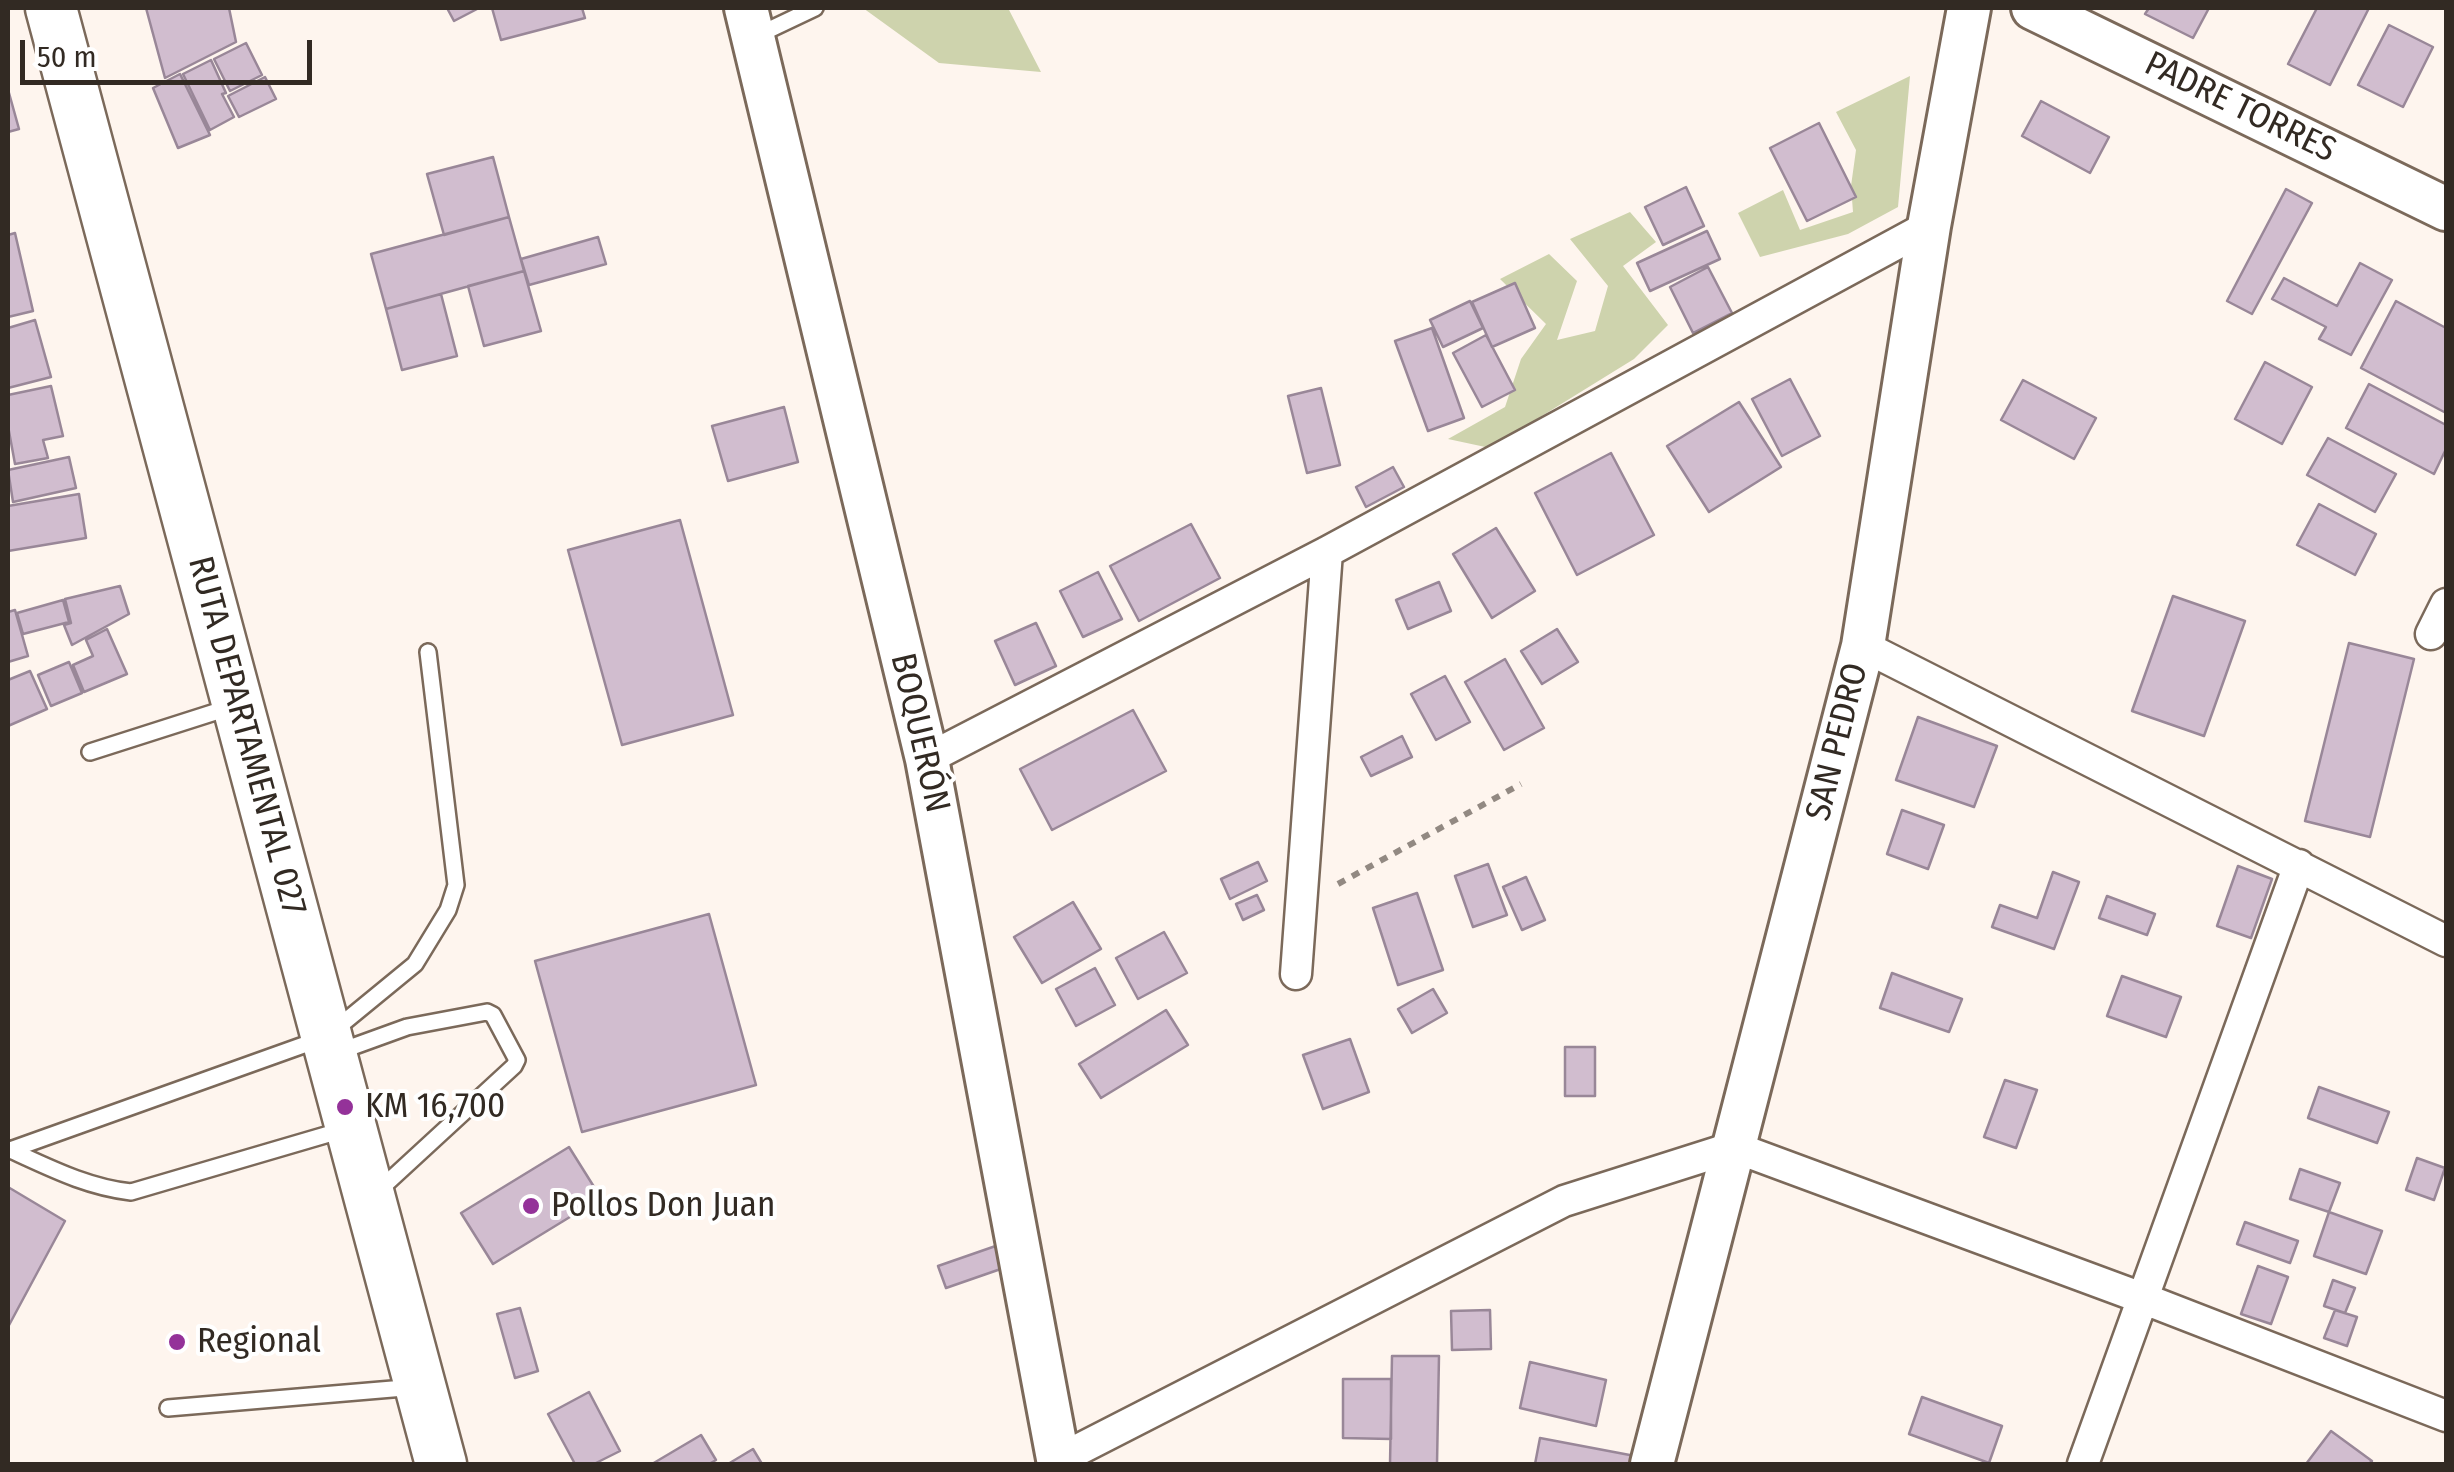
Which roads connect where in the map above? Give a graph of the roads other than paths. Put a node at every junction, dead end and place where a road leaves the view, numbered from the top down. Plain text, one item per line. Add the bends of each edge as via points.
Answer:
1 (52, 8) edge
2 (815, 8) edge
3 (1969, 8) edge
4 (2033, 8) edge
5 (749, 23) edge
6 (2446, 209) edge
7 (1928, 226) junction
8 (1327, 552) junction
9 (2446, 604) edge
10 (2431, 634) dead end
11 (1863, 646) junction
12 (428, 652) dead end
13 (238, 704) junction
14 (90, 752) dead end
15 (927, 759) junction
16 (2299, 865) junction
17 (2446, 941) edge
18 (1296, 974) dead end
19 (328, 1046) junction
20 (350, 1128) junction
21 (1734, 1148) junction
22 (9, 1149) edge
23 (370, 1199) junction
24 (2142, 1298) junction
25 (420, 1387) junction
26 (168, 1408) dead end
27 (2446, 1416) edge
28 (1059, 1462) edge
29 (440, 1464) edge
30 (1652, 1464) edge
31 (2083, 1464) edge

1 - 13 main road, RUTA DEPARTAMENTAL 027
2 - 5 lane
3 - 7 street, SAN PEDRO
4 - 6 street, PADRE TORRES
5 - 15 street, BOQUERÓN
7 - 8 street
7 - 11 street, SAN PEDRO
8 - 15 street
8 - 18 street
9 - 10 street
11 - 16 street
11 - 21 street, SAN PEDRO
12 - 19 lane via 456,885 415,964
13 - 14 lane
13 - 19 main road, RUTA DEPARTAMENTAL 027
15 - 28 street, BOQUERÓN
16 - 17 street
16 - 24 street
19 - 20 main road, RUTA DEPARTAMENTAL 027
19 - 22 lane
19 - 23 lane via 487,1012 517,1060
20 - 22 lane via 131,1192 78,1181
20 - 23 main road, RUTA DEPARTAMENTAL 027
21 - 24 street
21 - 28 street via 1564,1201
21 - 30 street, SAN PEDRO
23 - 25 main road, RUTA DEPARTAMENTAL 027
24 - 27 street
24 - 31 street
25 - 26 lane
25 - 29 main road, RUTA DEPARTAMENTAL 027

